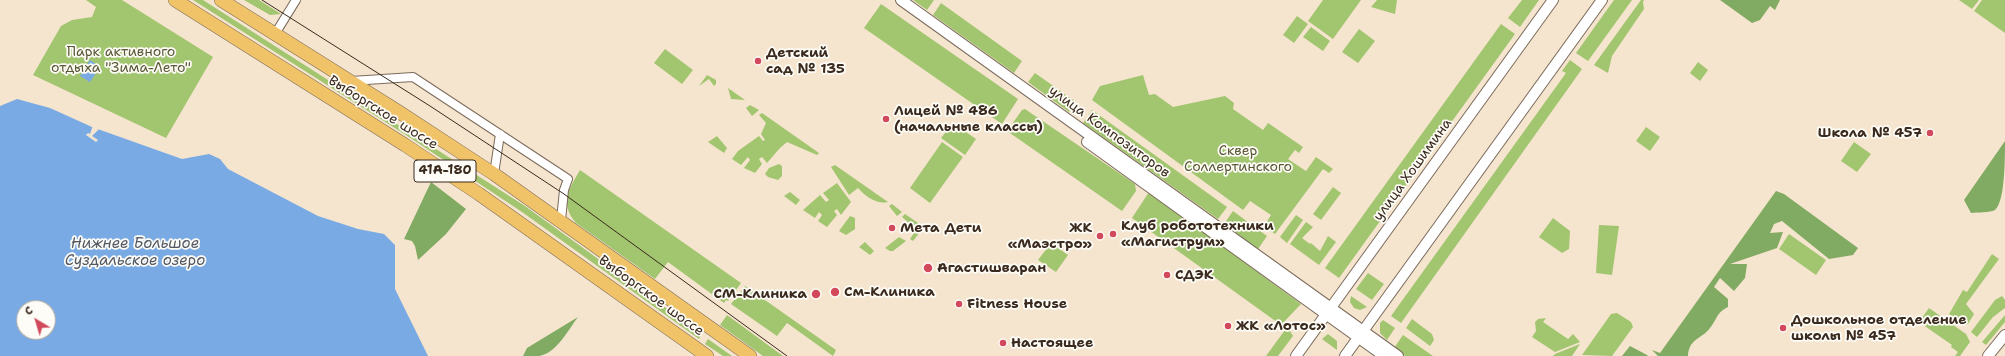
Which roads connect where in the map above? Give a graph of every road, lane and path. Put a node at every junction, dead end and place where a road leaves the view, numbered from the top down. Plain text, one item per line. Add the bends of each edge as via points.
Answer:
1 (175, 0) edge
2 (222, 0) edge
3 (296, 0) edge
4 (892, 0) edge
5 (901, 0) edge
6 (1553, 0) edge
7 (1602, 0) edge
8 (275, 34) junction
9 (350, 81) junction
10 (500, 134) junction
11 (494, 174) junction
12 (561, 220) junction
13 (1328, 311) junction
14 (1361, 334) junction
15 (2005, 335) edge
16 (707, 356) edge
17 (750, 356) edge
18 (1296, 356) edge
19 (1345, 356) edge
20 (1384, 356) edge
21 (1398, 356) edge
22 (1988, 356) edge

1 - 16 main road, Выборгское шоссе / 41А-180 via 479,194
2 - 8 main road, Выборгское шоссе / 41А-180
3 - 8 street
4 - 13 street, улица Композиторов
5 - 13 street, улица Композиторов
6 - 13 street, улица Хошимина
7 - 14 street
8 - 9 main road, Выборгское шоссе / 41А-180
9 - 10 street via 413,77
9 - 11 main road, Выборгское шоссе / 41А-180
10 - 11 street
10 - 12 street via 568,179 564,190
11 - 12 main road, Выборгское шоссе / 41А-180
12 - 17 main road, Выборгское шоссе / 41А-180
13 - 14 street, улица Композиторов
13 - 18 street, улица Хошимина
14 - 19 street
14 - 20 street, улица Композиторов
14 - 21 street, улица Композиторов
15 - 22 street

